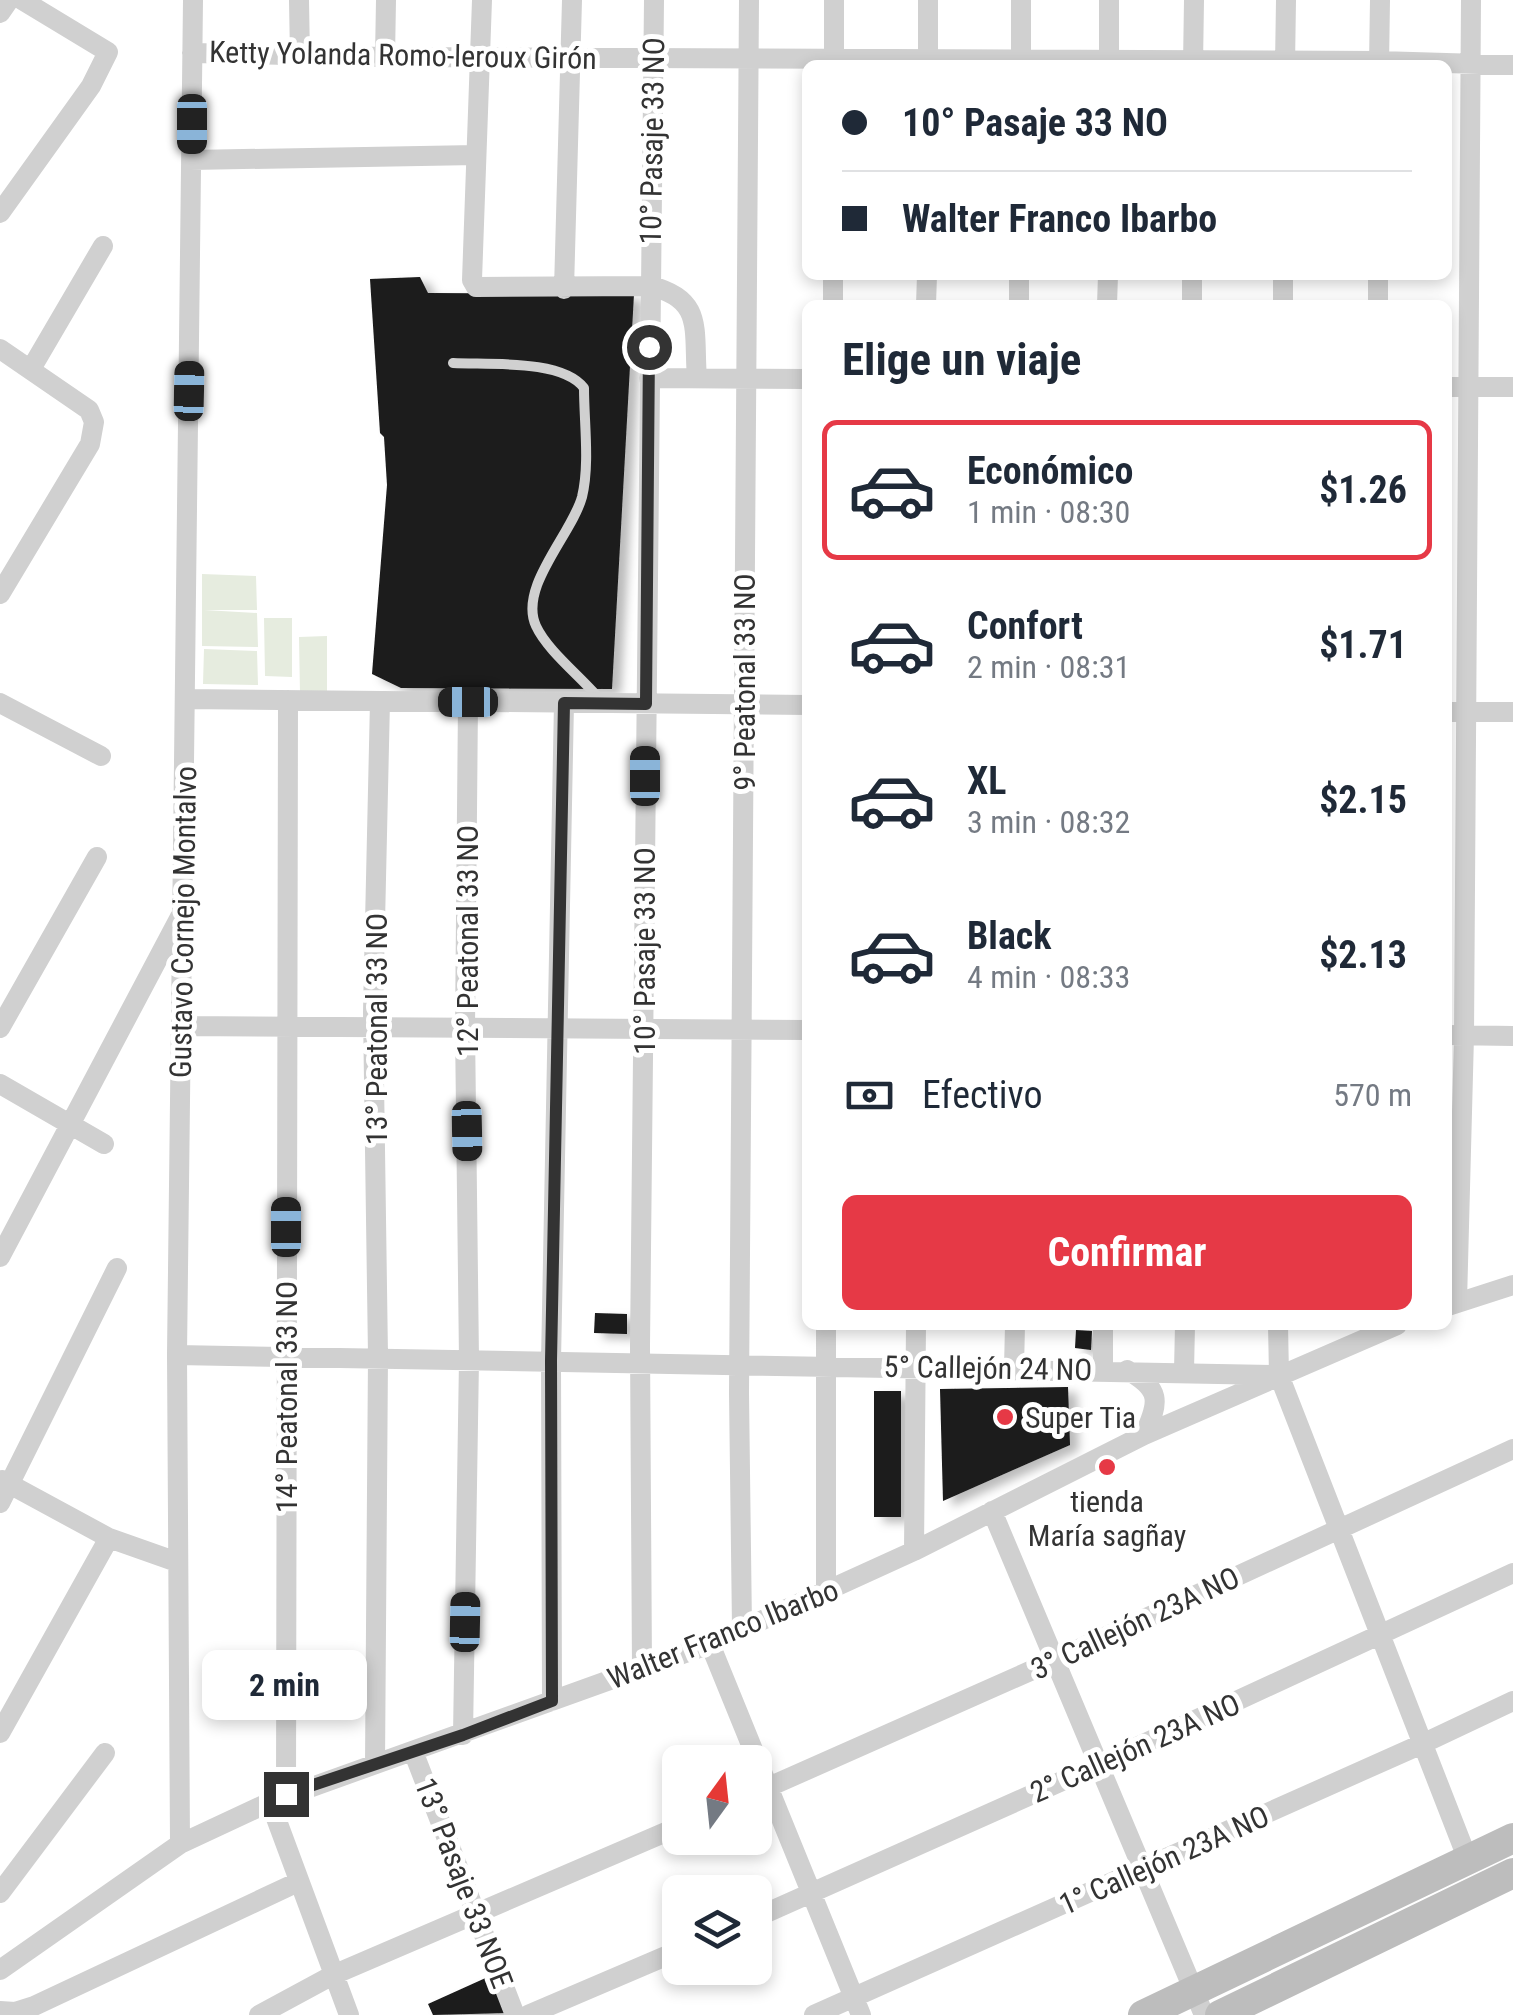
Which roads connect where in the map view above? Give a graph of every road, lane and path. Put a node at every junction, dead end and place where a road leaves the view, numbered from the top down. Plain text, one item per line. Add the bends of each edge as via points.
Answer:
1 (8, 0) edge
2 (22, 0) edge
3 (192, 0) edge
4 (299, 0) edge
5 (386, 0) edge
6 (482, 0) edge
7 (572, 0) edge
8 (654, 0) edge
9 (749, 0) edge
10 (834, 0) edge
11 (928, 0) edge
12 (1021, 0) edge
13 (1109, 0) edge
14 (1194, 0) edge
15 (1286, 0) edge
16 (1380, 0) edge
17 (1471, 0) edge
18 (0, 12) edge
19 (192, 53) junction
20 (300, 56) junction
21 (482, 56) junction
22 (572, 57) junction
23 (653, 57) junction
24 (385, 58) junction
25 (749, 58) junction
26 (802, 60) edge
27 (834, 60) edge
28 (928, 60) edge
29 (1020, 60) edge
30 (1109, 60) edge
31 (1194, 60) edge
32 (1285, 60) edge
33 (1379, 60) edge
34 (1452, 62) edge
35 (1471, 62) junction
36 (1513, 65) edge
37 (476, 156) junction
38 (192, 160) junction
39 (0, 213) edge
40 (103, 246) dead end
41 (650, 286) junction
42 (564, 289) junction
43 (0, 348) edge
44 (453, 363) dead end
45 (31, 370) junction
46 (649, 378) junction
47 (698, 378) junction
48 (746, 379) junction
49 (802, 380) edge
50 (1458, 387) edge
51 (1513, 387) edge
52 (0, 594) edge
53 (186, 699) junction
54 (288, 700) junction
55 (380, 701) junction
56 (0, 702) edge
57 (468, 702) junction
58 (564, 703) junction
59 (604, 703) junction
60 (646, 704) junction
61 (744, 705) junction
62 (802, 705) edge
63 (1457, 712) edge
64 (1513, 712) edge
65 (101, 756) dead end
66 (97, 858) dead end
67 (183, 911) junction
68 (182, 1026) junction
69 (287, 1027) junction
70 (374, 1027) junction
71 (0, 1028) edge
72 (464, 1028) junction
73 (558, 1029) junction
74 (643, 1029) junction
75 (742, 1030) junction
76 (802, 1030) edge
77 (1456, 1036) edge
78 (1513, 1036) edge
79 (0, 1084) edge
80 (72, 1125) junction
81 (104, 1144) dead end
82 (0, 1257) edge
83 (117, 1268) dead end
84 (1513, 1285) edge
85 (1452, 1304) edge
86 (826, 1330) edge
87 (916, 1330) edge
88 (1014, 1330) edge
89 (1103, 1330) edge
90 (1185, 1330) edge
91 (1278, 1330) edge
92 (1373, 1330) edge
93 (177, 1355) junction
94 (286, 1356) junction
95 (378, 1356) junction
96 (469, 1360) junction
97 (551, 1361) junction
98 (641, 1362) junction
99 (739, 1364) junction
100 (826, 1365) junction
101 (916, 1368) junction
102 (1014, 1368) junction
103 (1103, 1370) junction
104 (1126, 1370) junction
105 (1184, 1371) junction
106 (1279, 1376) junction
107 (1144, 1435) junction
108 (1513, 1449) edge
109 (4, 1489) edge
110 (992, 1511) junction
111 (1337, 1530) junction
112 (110, 1538) junction
113 (914, 1551) junction
114 (177, 1562) junction
115 (1513, 1572) edge
116 (826, 1592) junction
117 (742, 1628) junction
118 (1380, 1636) junction
119 (710, 1644) junction
120 (1055, 1660) junction
121 (642, 1669) junction
122 (552, 1701) junction
123 (1513, 1701) edge
124 (0, 1733) edge
125 (463, 1735) junction
126 (1422, 1744) junction
127 (746, 1745) edge
128 (413, 1751) junction
129 (105, 1752) dead end
130 (375, 1764) junction
131 (1098, 1765) junction
132 (772, 1786) edge
133 (278, 1798) junction
134 (772, 1811) edge
135 (662, 1834) edge
136 (1513, 1838) edge
137 (180, 1844) junction
138 (1468, 1860) junction
139 (1144, 1868) junction
140 (1513, 1873) edge
141 (298, 1882) junction
142 (0, 1893) edge
143 (812, 1894) junction
144 (772, 1911) edge
145 (476, 1916) junction
146 (662, 1958) edge
147 (0, 1970) edge
148 (333, 1975) junction
149 (1199, 2003) edge
150 (857, 2006) edge
151 (0, 2011) edge
152 (260, 2015) edge
153 (350, 2015) edge
154 (515, 2015) edge
155 (528, 2015) edge
156 (814, 2015) edge
157 (1143, 2015) edge
158 (1220, 2015) edge

1 - 18 street
2 - 39 street via 108,52
3 - 19 street, Gustavo Cornejo Montalvo
4 - 20 street
5 - 24 street
6 - 21 street
7 - 22 street
8 - 23 street, 10° Pasaje 33 NO
9 - 25 street, 9° Peatonal 33 NO
10 - 27 street
11 - 28 street
12 - 29 street
13 - 30 street
14 - 31 street
15 - 32 street
16 - 33 street
17 - 35 street
19 - 20 street, Ketty Yolanda Romo-leroux Girón
19 - 38 street, Gustavo Cornejo Montalvo
20 - 24 street, Ketty Yolanda Romo-leroux Girón
21 - 22 street, Ketty Yolanda Romo-leroux Girón
21 - 24 street, Ketty Yolanda Romo-leroux Girón
21 - 37 street
22 - 23 street, Ketty Yolanda Romo-leroux Girón
22 - 42 street
23 - 25 street, Ketty Yolanda Romo-leroux Girón
23 - 41 street, 10° Pasaje 33 NO
25 - 26 street, Ketty Yolanda Romo-leroux Girón
25 - 48 street, 9° Peatonal 33 NO
34 - 35 street, Ketty Yolanda Romo-leroux Girón
35 - 36 street, Ketty Yolanda Romo-leroux Girón
35 - 50 street
37 - 38 street
37 - 42 street via 476,287
38 - 53 street, Gustavo Cornejo Montalvo
40 - 45 street
41 - 42 street
41 - 46 street, 10° Pasaje 33 NO
41 - 47 street via 682,298 692,311
43 - 45 street
44 - 59 lane via 559,370 584,388 582,499 532,606 535,625
45 - 52 street via 90,410 94,422 90,444
46 - 47 street
46 - 60 street, 10° Pasaje 33 NO
47 - 48 street
48 - 49 street
48 - 61 street, 9° Peatonal 33 NO
50 - 51 street
50 - 63 street
53 - 54 street
53 - 67 street, Gustavo Cornejo Montalvo
54 - 55 street
54 - 69 street, 14° Peatonal 33 NO
55 - 57 street
55 - 70 street, 13° Peatonal 33 NO
56 - 65 street
57 - 58 street
57 - 72 street, 12° Peatonal 33 NO
58 - 59 street
58 - 73 street
59 - 60 street
60 - 61 street
60 - 74 street, 10° Pasaje 33 NO
61 - 62 street
61 - 75 street, 9° Peatonal 33 NO
63 - 64 street
63 - 77 street
66 - 71 street
67 - 68 street, Gustavo Cornejo Montalvo
67 - 80 street
68 - 69 street
68 - 93 street, Gustavo Cornejo Montalvo
69 - 70 street
69 - 94 street, 14° Peatonal 33 NO
70 - 72 street
70 - 95 street, 13° Peatonal 33 NO
72 - 73 street
72 - 96 street, 12° Peatonal 33 NO
73 - 74 street
73 - 97 street
74 - 75 street
74 - 98 street, 10° Pasaje 33 NO
75 - 76 street
75 - 99 street, 9° Peatonal 33 NO
77 - 78 street
77 - 85 street
79 - 80 street
80 - 81 street
80 - 82 street
83 - 109 street
84 - 85 street
86 - 100 street
87 - 101 street
88 - 102 street
89 - 103 street
90 - 105 street
91 - 106 street
92 - 106 street, Walter Franco Ibarbo
93 - 94 street, 5° Callejón 24 NO
93 - 114 street, Gustavo Cornejo Montalvo
94 - 95 street, 5° Callejón 24 NO
94 - 133 street, 14° Peatonal 33 NO
95 - 96 street, 5° Callejón 24 NO
95 - 130 street, 13° Peatonal 33 NO
96 - 97 street, 5° Callejón 24 NO
96 - 125 street, 12° Peatonal 33 NO
97 - 98 street, 5° Callejón 24 NO
97 - 122 street
98 - 99 street, 5° Callejón 24 NO
98 - 121 street, 10° Pasaje 33 NO
99 - 100 street, 5° Callejón 24 NO
99 - 117 street, 9° Peatonal 33 NO
100 - 101 street, 5° Callejón 24 NO
100 - 116 street
101 - 102 street, 5° Callejón 24 NO
101 - 113 street
102 - 103 street, 5° Callejón 24 NO
103 - 104 street, 5° Callejón 24 NO
104 - 105 street, 5° Callejón 24 NO
104 - 107 street via 1155,1397
105 - 106 street, 5° Callejón 24 NO
106 - 107 street, Walter Franco Ibarbo
106 - 111 street
107 - 110 street, Walter Franco Ibarbo
108 - 111 street, 3° Callejón 23A NO
109 - 112 street
110 - 113 street, Walter Franco Ibarbo
110 - 120 street
111 - 118 street
111 - 120 street, 3° Callejón 23A NO
112 - 114 street
112 - 124 street
113 - 116 street, Walter Franco Ibarbo
114 - 137 street, Gustavo Cornejo Montalvo
115 - 118 street, 2° Callejón 23A NO
116 - 117 street, Walter Franco Ibarbo
117 - 119 street, Walter Franco Ibarbo
118 - 126 street
118 - 131 street, 2° Callejón 23A NO
119 - 121 street, Walter Franco Ibarbo
119 - 127 street
120 - 131 street
120 - 132 street, 3° Callejón 23A NO
121 - 122 street, Walter Franco Ibarbo
122 - 125 street, Walter Franco Ibarbo
123 - 126 street, 1° Callejón 23A NO
125 - 128 street, Walter Franco Ibarbo
126 - 138 street
126 - 139 street, 1° Callejón 23A NO
128 - 130 street, Walter Franco Ibarbo
128 - 145 street, 13° Pasaje 33 NOE
129 - 142 street
130 - 133 street, Walter Franco Ibarbo
131 - 139 street
131 - 143 street, 2° Callejón 23A NO
133 - 137 street, Walter Franco Ibarbo
133 - 141 street, 14° Peatonal 33 NO
134 - 143 street
135 - 145 street
136 - 138 main road
137 - 147 street, Walter Franco Ibarbo
138 - 149 main road
139 - 149 street
139 - 150 street, 1° Callejón 23A NO
140 - 158 main road
141 - 148 street, 14° Peatonal 33 NO
141 - 151 street via 34,2006
143 - 144 street, 2° Callejón 23A NO
143 - 150 street
145 - 148 street
145 - 154 street, 13° Pasaje 33 NOE
146 - 155 street
148 - 152 street
148 - 153 street, 14° Peatonal 33 NO
149 - 157 main road
150 - 156 street, 1° Callejón 23A NO

